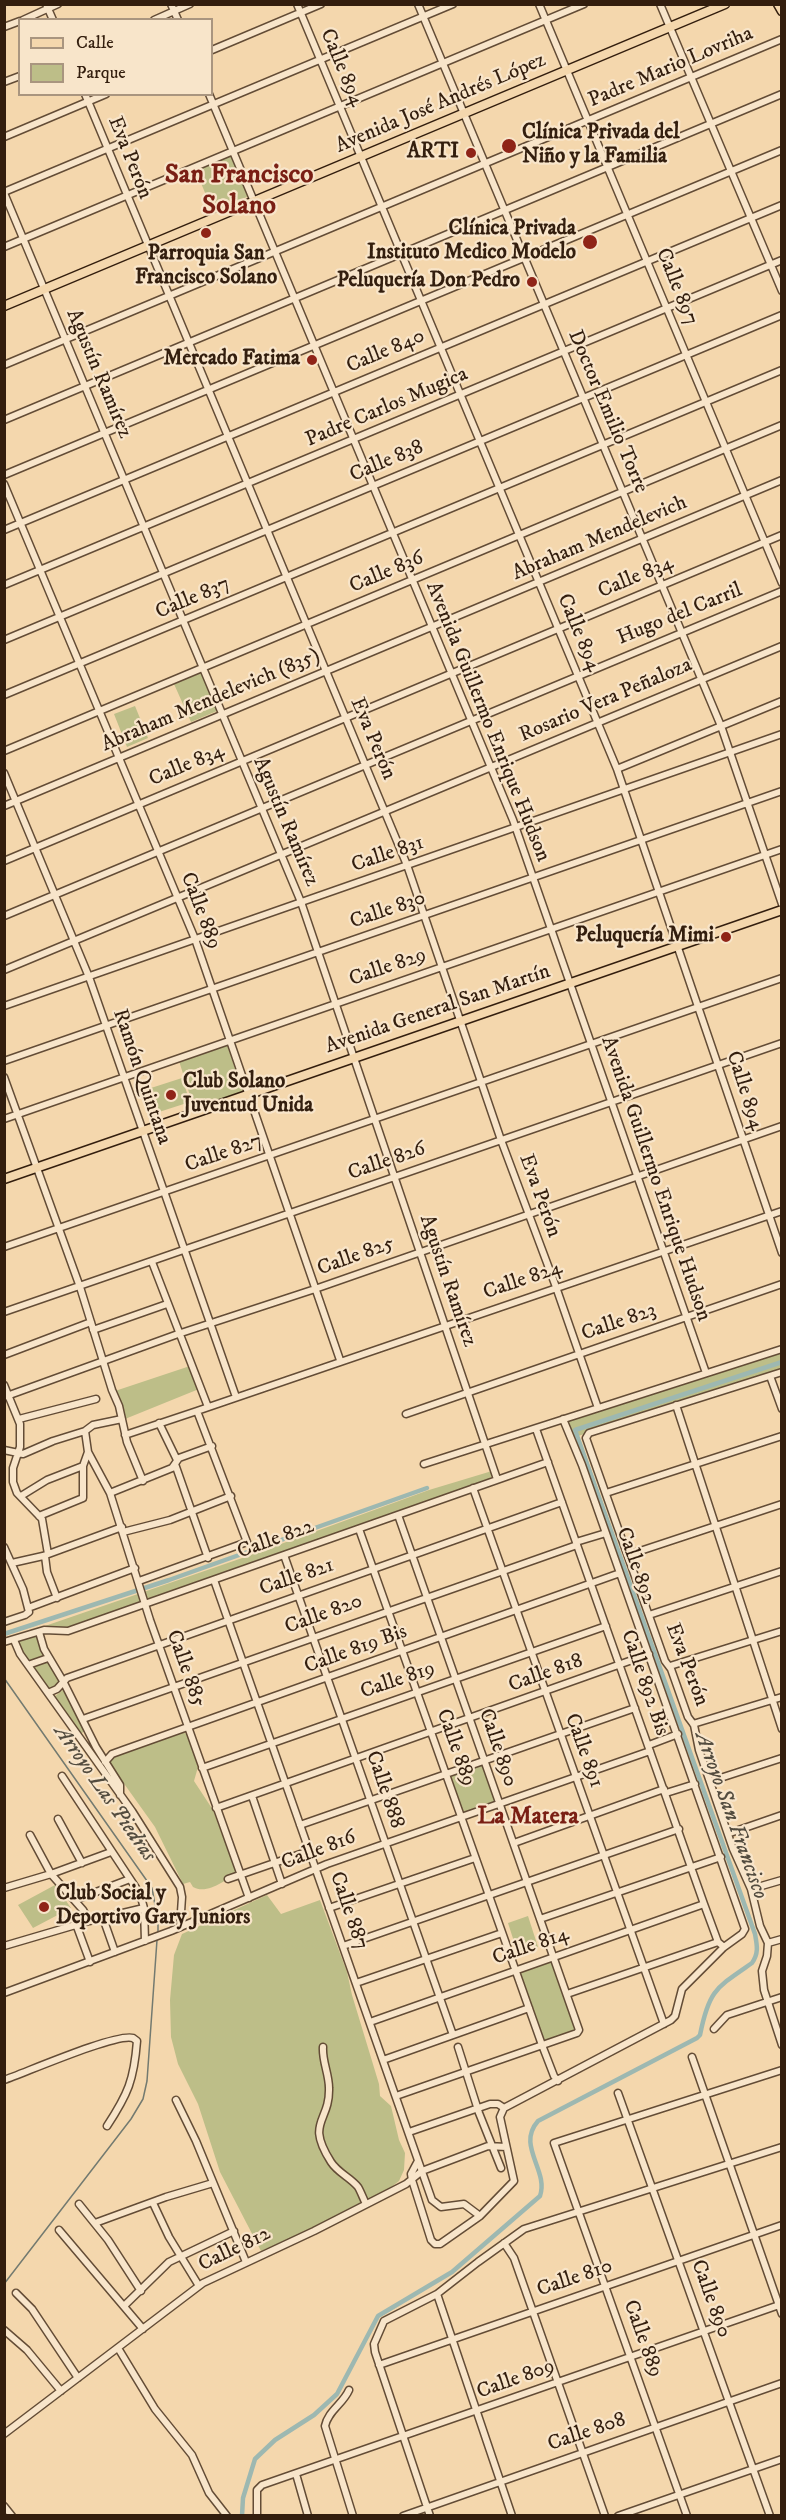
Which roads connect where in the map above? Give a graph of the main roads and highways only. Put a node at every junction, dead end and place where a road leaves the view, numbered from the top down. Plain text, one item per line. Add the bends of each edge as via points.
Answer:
1 (724, 4) edge
2 (778, 4) edge
3 (782, 11) edge
4 (4, 306) edge
5 (782, 910) edge
6 (4, 1179) edge

1 - 4 main road, Avenida José Andrés López
2 - 3 main road
5 - 6 main road, Avenida General San Martín

